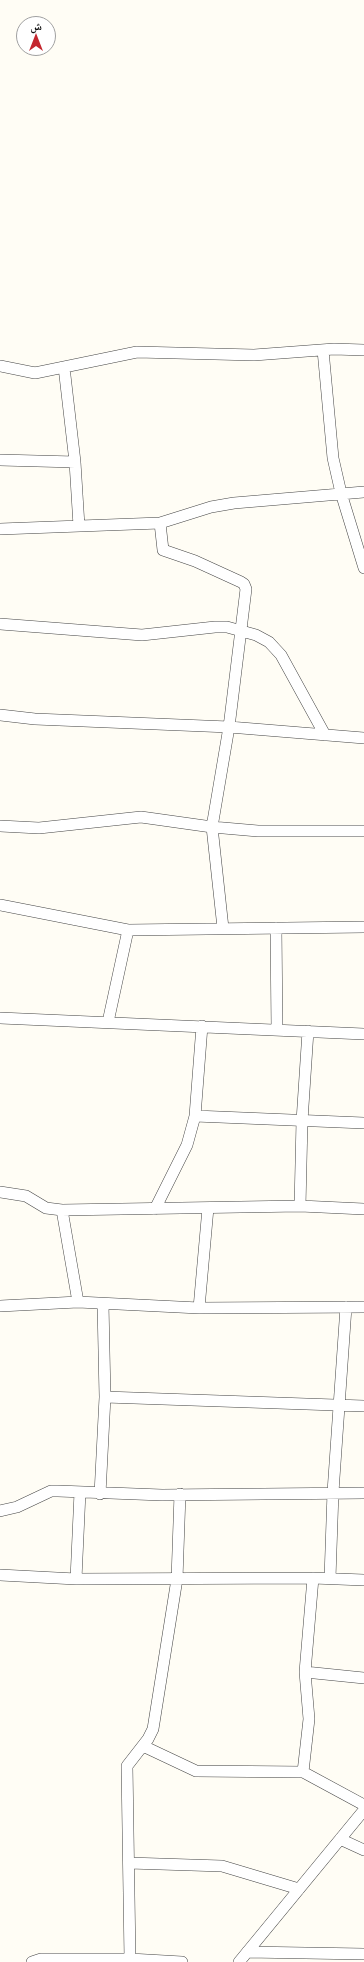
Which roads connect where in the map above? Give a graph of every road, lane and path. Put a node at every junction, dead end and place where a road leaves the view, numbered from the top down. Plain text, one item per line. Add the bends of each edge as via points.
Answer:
1 (323, 350) junction
2 (364, 350) edge
3 (0, 366) edge
4 (64, 367) junction
5 (0, 460) edge
6 (75, 462) junction
7 (364, 492) edge
8 (341, 493) junction
9 (160, 523) junction
10 (79, 526) junction
11 (0, 529) edge
12 (364, 568) edge
13 (0, 624) edge
14 (242, 631) junction
15 (0, 715) edge
16 (228, 727) junction
17 (325, 735) junction
18 (364, 738) edge
19 (0, 826) edge
20 (212, 827) junction
21 (364, 831) edge
22 (0, 905) edge
23 (364, 927) edge
24 (224, 928) junction
25 (276, 928) junction
26 (128, 930) junction
27 (0, 1018) edge
28 (108, 1022) junction
29 (202, 1026) junction
30 (277, 1030) junction
31 (308, 1031) junction
32 (364, 1034) edge
33 (195, 1116) junction
34 (302, 1121) junction
35 (364, 1124) edge
36 (0, 1192) edge
37 (300, 1206) junction
38 (208, 1208) junction
39 (364, 1208) edge
40 (155, 1209) junction
41 (62, 1210) junction
42 (78, 1302) junction
43 (103, 1304) junction
44 (0, 1306) edge
45 (346, 1307) junction
46 (364, 1307) edge
47 (200, 1308) junction
48 (105, 1397) junction
49 (340, 1405) junction
50 (364, 1406) edge
51 (80, 1492) junction
52 (333, 1492) junction
53 (364, 1493) edge
54 (100, 1494) junction
55 (180, 1494) junction
56 (0, 1511) edge
57 (0, 1575) edge
58 (313, 1578) junction
59 (330, 1578) junction
60 (76, 1579) junction
61 (177, 1579) junction
62 (364, 1580) edge
63 (305, 1672) junction
64 (364, 1678) edge
65 (142, 1746) junction
66 (303, 1772) junction
67 (364, 1805) edge
68 (364, 1810) edge
69 (340, 1839) junction
70 (364, 1850) edge
71 (128, 1863) junction
72 (299, 1889) junction
73 (247, 1952) junction
74 (364, 1954) edge
75 (130, 1959) junction
76 (32, 1962) edge
77 (182, 1962) edge
78 (239, 1962) edge

1 - 2 street
1 - 4 street via 254,355 137,352
1 - 8 street via 331,446
3 - 4 street via 35,373
4 - 6 street
5 - 6 street
6 - 10 street
7 - 8 street
8 - 9 street via 223,505
8 - 12 street
9 - 10 street
9 - 14 street via 163,550 195,561 244,584 246,597
10 - 11 street
13 - 14 street via 142,635 215,627
14 - 16 street
14 - 17 street via 263,637 281,655
15 - 16 street via 35,719
16 - 17 street
16 - 20 street
17 - 18 street
19 - 20 street via 39,828 141,817
20 - 21 street via 258,831
20 - 24 street
22 - 26 street
23 - 25 street
24 - 25 street
24 - 26 street
25 - 30 street
26 - 28 street
27 - 28 street
28 - 29 street
29 - 30 street
29 - 33 street
30 - 31 street
31 - 32 street
31 - 34 street
33 - 34 street
33 - 40 street via 187,1145
34 - 35 street
34 - 37 street
36 - 41 street via 26,1196 46,1208
37 - 38 street
37 - 39 street
38 - 40 street
38 - 47 street
40 - 41 street
41 - 42 street
42 - 43 street
42 - 44 street
43 - 47 street
43 - 48 street
45 - 46 street
45 - 47 street
45 - 49 street
48 - 49 street
48 - 54 street
49 - 50 street
49 - 52 street
51 - 54 street
51 - 56 street via 51,1491 17,1507
51 - 60 street
52 - 53 street
52 - 55 street
52 - 59 street
54 - 55 street
55 - 61 street
57 - 60 street
58 - 59 street
58 - 61 street
58 - 63 street
59 - 62 street
60 - 61 street
61 - 65 street via 153,1729
63 - 64 street
63 - 66 street via 310,1713
65 - 66 street via 196,1771
65 - 71 street via 127,1766
66 - 67 street
68 - 69 street
69 - 70 street
69 - 72 street
71 - 72 street via 222,1866
71 - 75 street
72 - 73 street
73 - 74 street
73 - 78 street
75 - 76 street via 41,1959
75 - 77 street

